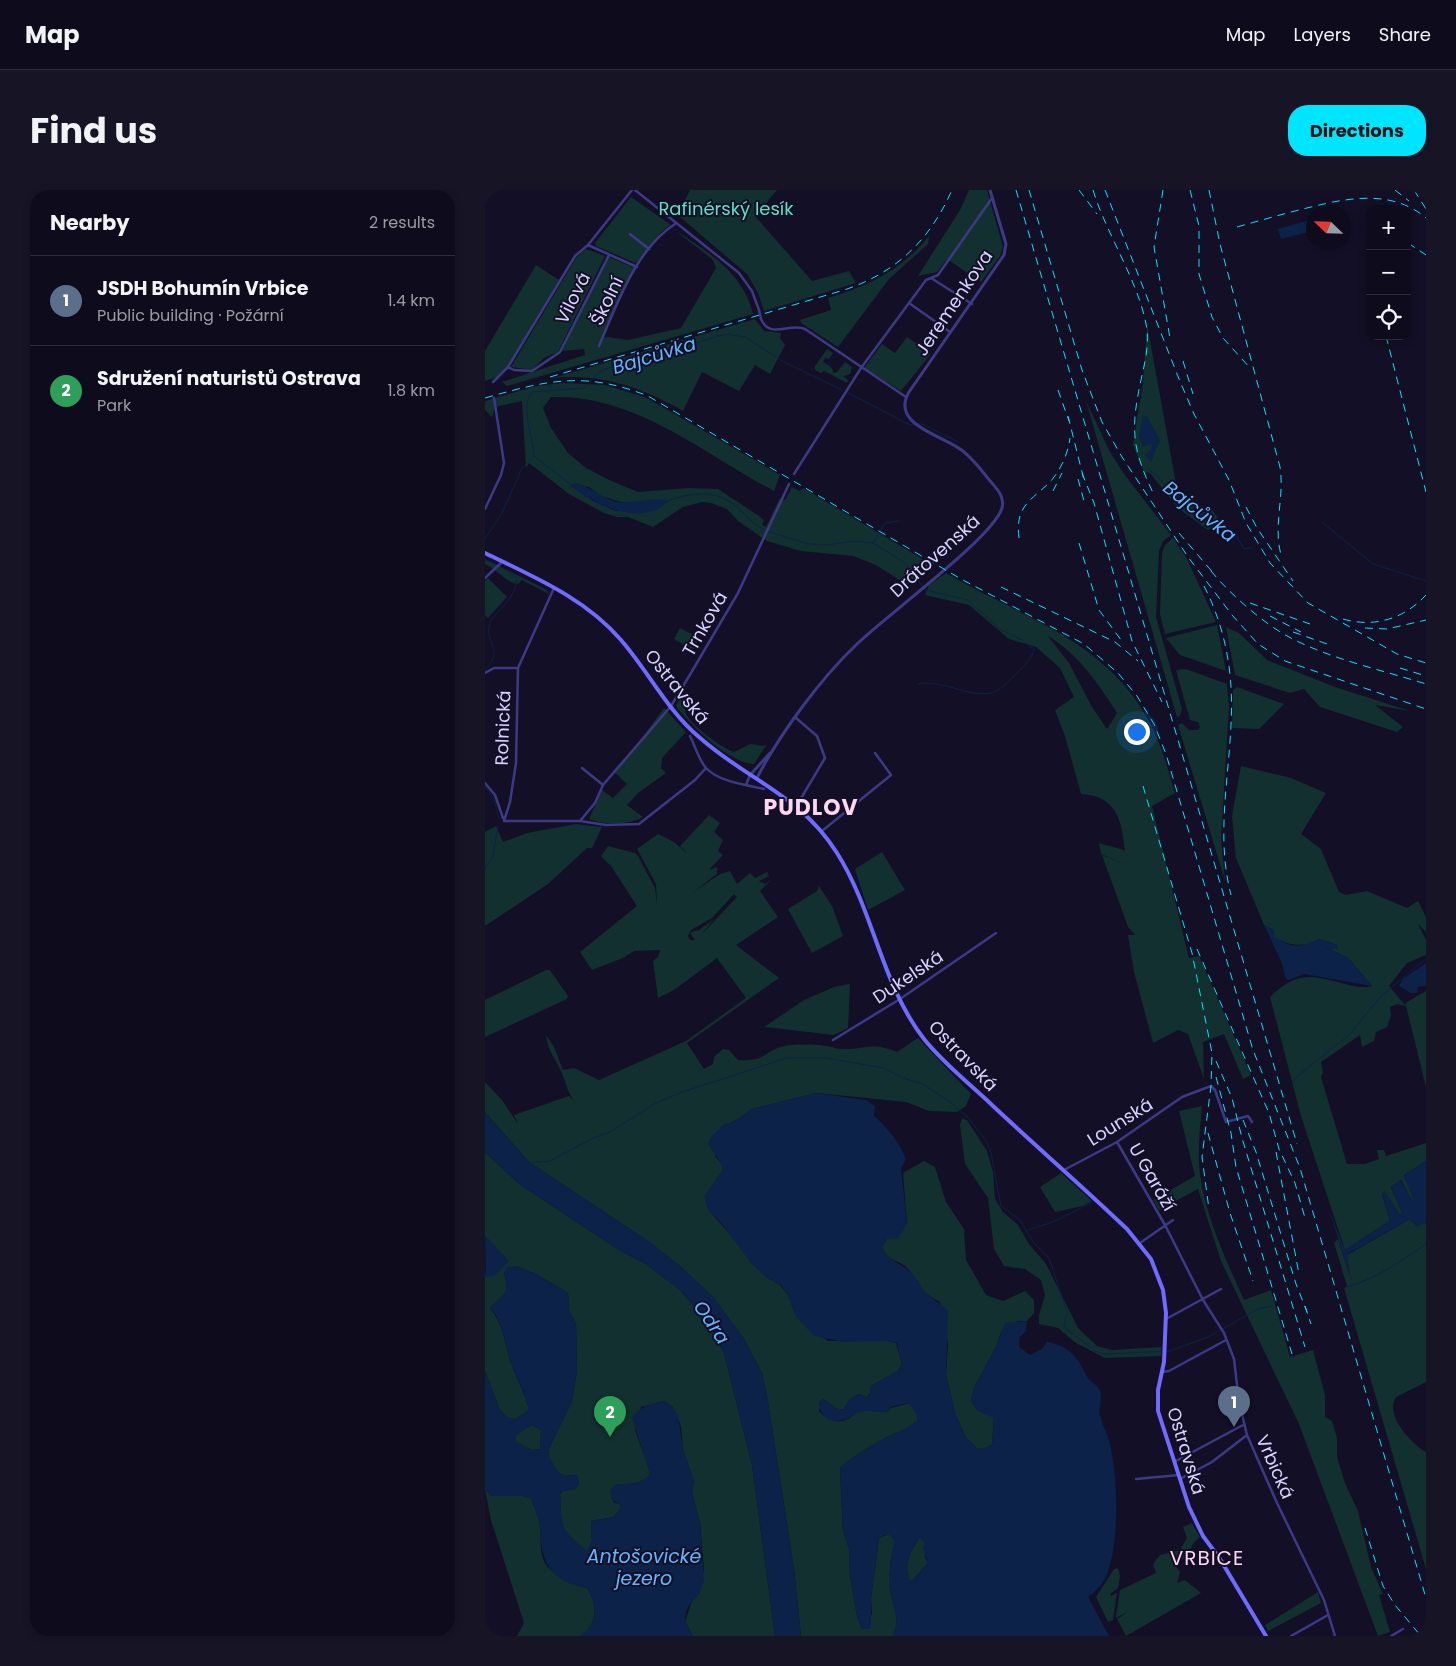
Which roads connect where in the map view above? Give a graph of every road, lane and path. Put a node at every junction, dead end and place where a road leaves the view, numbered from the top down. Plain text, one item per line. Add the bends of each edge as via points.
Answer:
1 (633, 190) edge
2 (990, 190) edge
3 (992, 198) junction
4 (676, 224) junction
5 (629, 234) dead end
6 (588, 245) junction
7 (649, 249) junction
8 (609, 255) junction
9 (637, 267) junction
10 (931, 278) junction
11 (909, 304) junction
12 (972, 304) junction
13 (952, 333) junction
14 (599, 346) dead end
15 (508, 367) junction
16 (861, 368) junction
17 (493, 382) dead end
18 (906, 397) junction
19 (494, 398) dead end
20 (794, 474) dead end
21 (789, 484) dead end
22 (485, 509) edge
23 (485, 553) edge
24 (502, 562) junction
25 (485, 578) edge
26 (554, 587) junction
27 (518, 668) junction
28 (485, 672) edge
29 (671, 706) junction
30 (796, 718) junction
31 (691, 736) dead end
32 (770, 753) junction
33 (875, 753) dead end
34 (582, 768) dead end
35 (706, 768) junction
36 (751, 774) junction
37 (757, 778) junction
38 (485, 783) edge
39 (746, 785) junction
40 (603, 786) junction
41 (764, 789) dead end
42 (797, 805) junction
43 (503, 818) junction
44 (580, 821) junction
45 (822, 831) junction
46 (996, 932) dead end
47 (900, 999) junction
48 (833, 1040) dead end
49 (1252, 1122) dead end
50 (1117, 1142) junction
51 (1063, 1170) junction
52 (1173, 1220) dead end
53 (1165, 1225) junction
54 (1140, 1242) junction
55 (1221, 1289) dead end
56 (1203, 1300) junction
57 (1166, 1319) junction
58 (1226, 1340) junction
59 (1162, 1372) junction
60 (1244, 1424) junction
61 (1247, 1435) junction
62 (1175, 1462) junction
63 (1179, 1477) junction
64 (1136, 1479) dead end
65 (1328, 1614) junction
66 (1403, 1629) dead end
67 (1266, 1636) edge
68 (1291, 1636) edge
69 (1335, 1636) edge
70 (1391, 1636) edge

1 - 4 street
1 - 6 street
2 - 3 street, Jeremenkova
3 - 10 street via 938,275
3 - 12 street, Jeremenkova via 1006,250
4 - 7 street, Školní via 662,232
4 - 16 street, bridge via 739,273 752,291 765,326 772,330 805,329
5 - 7 street
6 - 8 street, Školní
6 - 15 street via 575,256
7 - 9 street, Školní
8 - 9 street, Školní
8 - 15 street, Vilová via 560,352 532,371
9 - 14 street, Školní
10 - 11 street via 926,280
10 - 12 street
11 - 13 street
11 - 16 street
12 - 13 street, Jeremenkova
13 - 18 street, Jeremenkova
15 - 17 street
16 - 18 street
16 - 20 street
18 - 30 street, Drátovenská via 907,413 913,423 964,452 999,492 1002,504 998,515 983,532 850,650
19 - 22 street via 504,463
21 - 29 street, Trnková via 736,596
23 - 24 main road, Ostravská
24 - 25 street
24 - 26 main road, Ostravská
26 - 27 street, Rolnická
26 - 29 main road, Ostravská via 581,603 610,627
27 - 28 street, Rolnická via 494,668
27 - 43 street, Rolnická via 516,764 510,802
29 - 36 main road, Ostravská via 696,735
29 - 40 street, Trnková
30 - 32 street, Drátovenská
30 - 42 street via 817,736 825,758
31 - 35 street, Ostravská
32 - 36 street, Drátovenská
32 - 37 street, Drátovenská
33 - 45 street via 891,775
34 - 40 street
35 - 39 street via 718,776
35 - 44 street via 641,824 606,826
36 - 37 main road, Ostravská
36 - 39 street
37 - 42 main road, Ostravská
38 - 43 street, Rolnická via 495,795
39 - 41 street
40 - 44 street via 595,803
42 - 45 main road, Ostravská
43 - 44 street via 504,821
45 - 47 main road, Ostravská via 843,861
46 - 47 street, Dukelská
47 - 48 street, Dukelská
47 - 51 main road, Ostravská via 922,1036 939,1055
49 - 50 street, Lounská via 1244,1115 1226,1122 1211,1086 1182,1096
50 - 51 street, Lounská
50 - 53 street, U Garáží
51 - 54 main road, Ostravská
52 - 53 street
53 - 54 street
53 - 56 street, Vrbická
54 - 57 main road, Ostravská via 1159,1275
55 - 56 street
56 - 57 street
56 - 58 street, Vrbická
57 - 59 main road, Ostravská
58 - 59 street
58 - 60 street, Vrbická via 1234,1360
59 - 62 main road, Ostravská via 1158,1411
60 - 61 street, Vrbická
60 - 62 street
61 - 63 street via 1212,1462
61 - 65 street, Vrbická
62 - 63 main road, Ostravská
63 - 64 street
63 - 67 main road, Ostravská via 1199,1528
65 - 68 street
65 - 69 street, Vrbická
66 - 70 street

